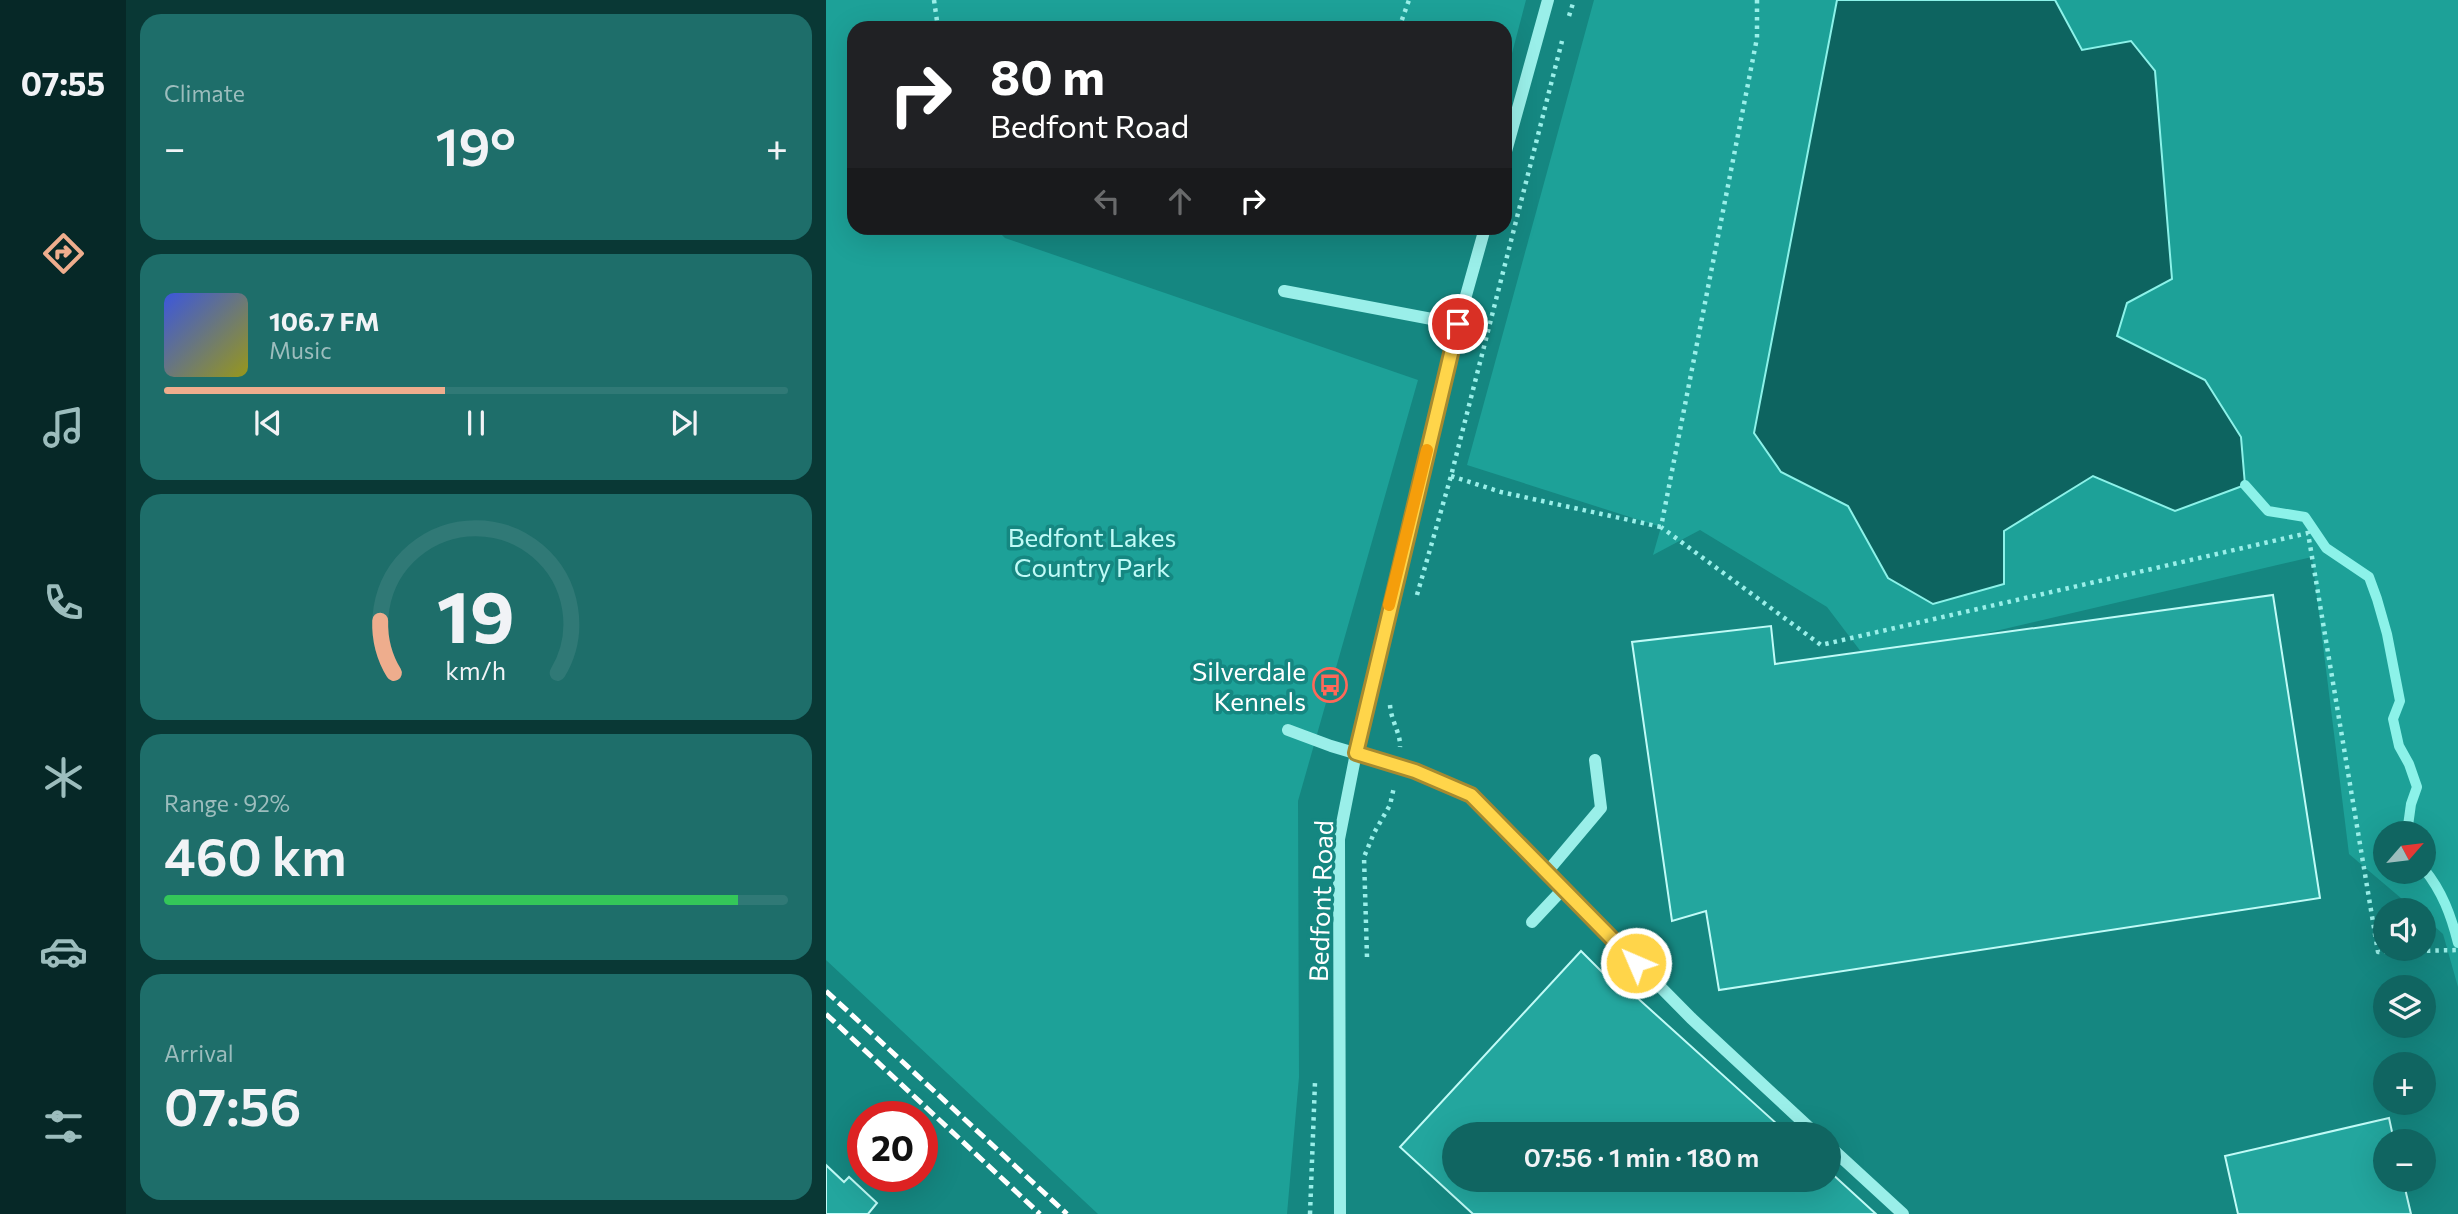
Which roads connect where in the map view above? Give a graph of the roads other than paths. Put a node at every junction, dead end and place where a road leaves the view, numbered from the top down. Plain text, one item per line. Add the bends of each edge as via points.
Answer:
1 (1548, 0) edge
2 (1512, 130) edge
3 (1483, 235) edge
4 (1284, 291) dead end
5 (1458, 324) junction
6 (1288, 730) dead end
7 (1356, 753) junction
8 (1595, 760) dead end
9 (1547, 872) junction
10 (1563, 889) junction
11 (1532, 922) dead end
12 (1803, 1122) edge
13 (1841, 1157) edge
14 (1340, 1214) edge
15 (1903, 1214) edge

1 - 2 street
3 - 5 street, Bedfont Road
4 - 5 street
5 - 7 street, Bedfont Road
6 - 7 street
7 - 9 street via 1471,795
7 - 14 street, Bedfont Road via 1339,839
8 - 9 street via 1601,808
9 - 10 street
10 - 11 street
10 - 12 street
13 - 15 street

